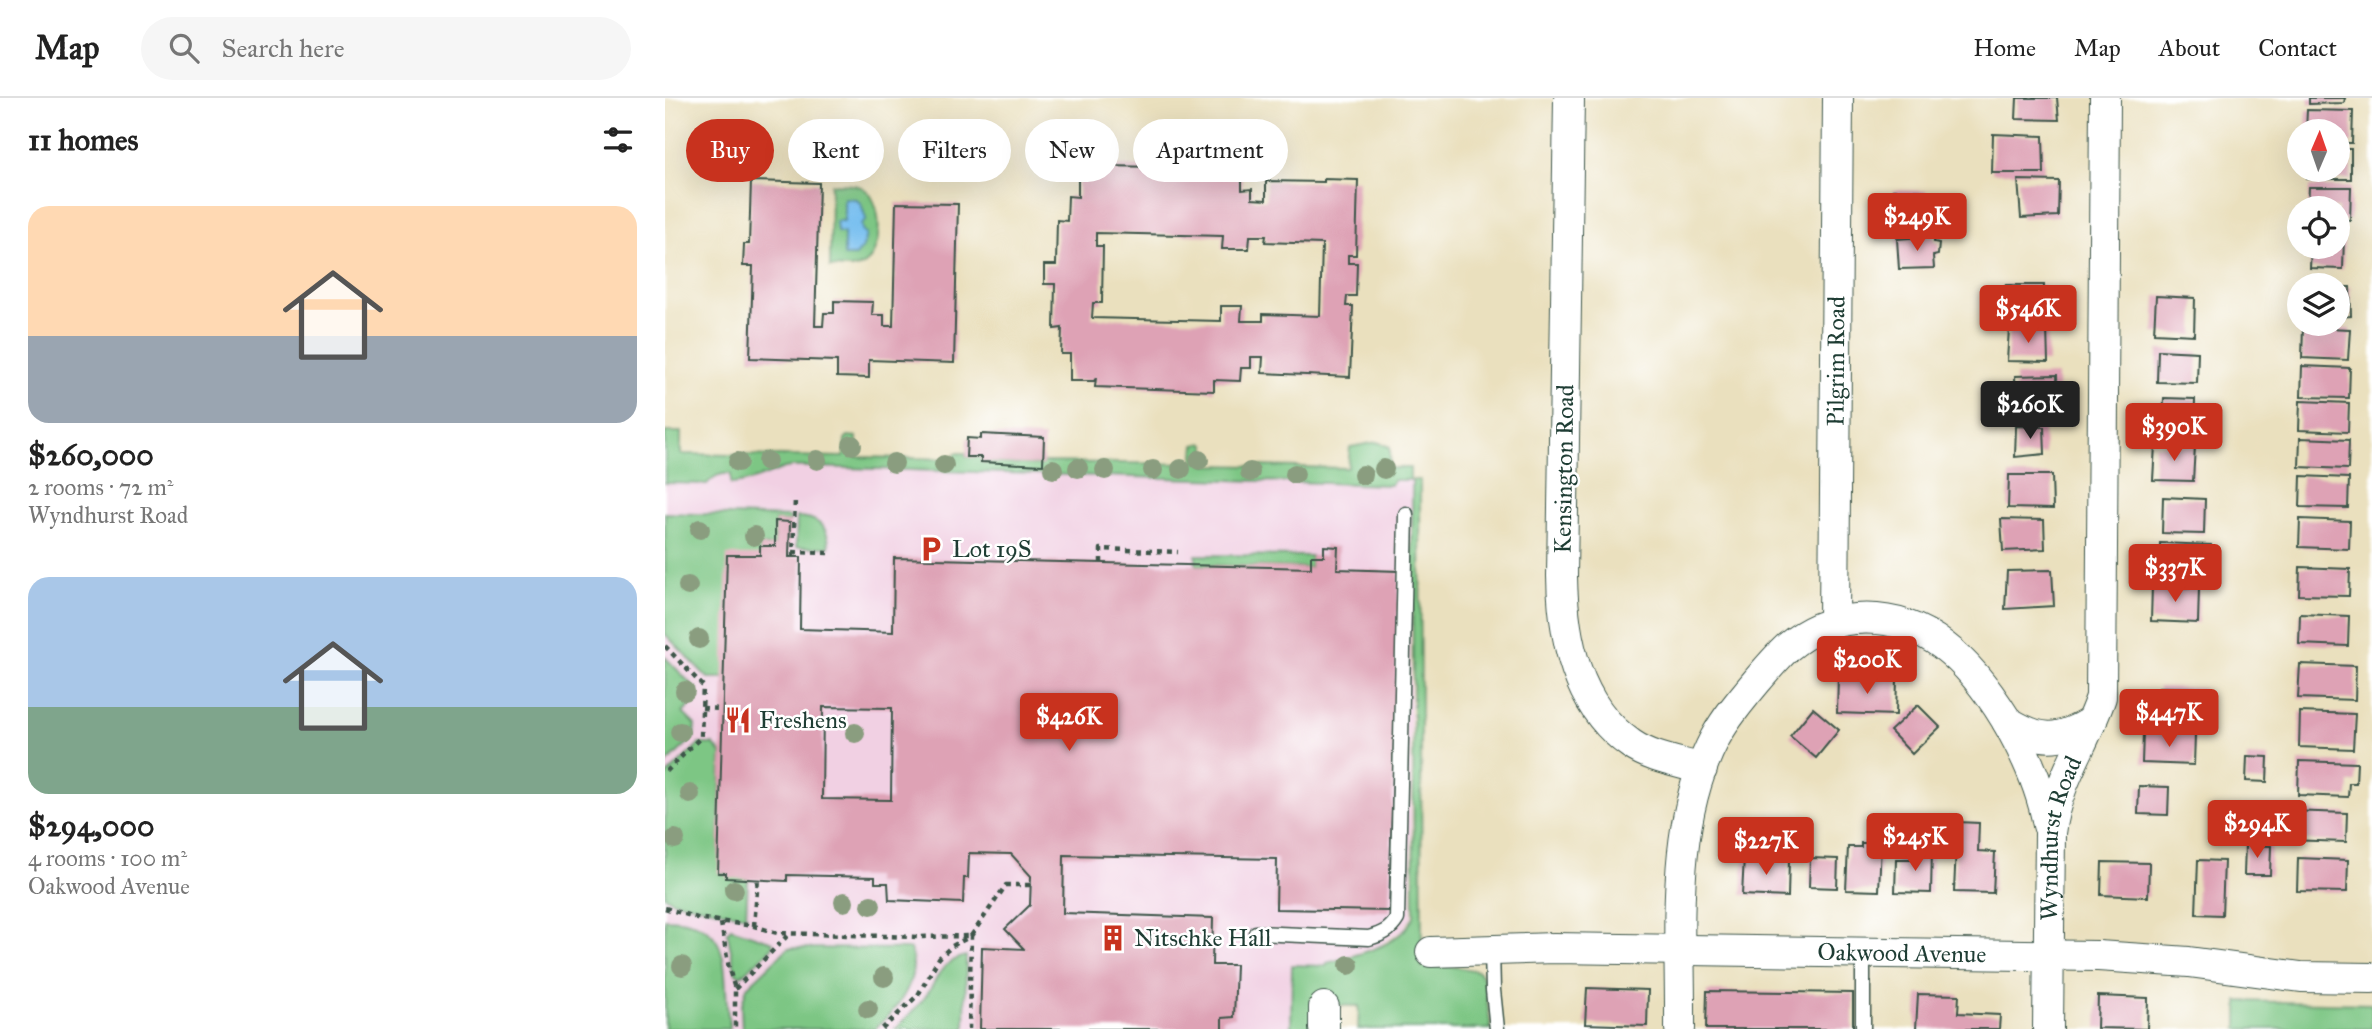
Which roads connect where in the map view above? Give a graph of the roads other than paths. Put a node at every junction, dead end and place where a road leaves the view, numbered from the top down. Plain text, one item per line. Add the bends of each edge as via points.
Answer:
1 (1569, 98) edge
2 (1838, 98) edge
3 (2105, 98) edge
4 (1406, 514) dead end
5 (1834, 623) junction
6 (2007, 721) junction
7 (2092, 721) junction
8 (1702, 769) junction
9 (2049, 833) junction
10 (1256, 933) dead end
11 (1492, 950) junction
12 (1681, 950) junction
13 (1431, 952) dead end
14 (1863, 952) junction
15 (2049, 956) junction
16 (2372, 978) edge
17 (1497, 1029) edge
18 (1680, 1029) edge
19 (1863, 1029) edge
20 (2049, 1029) edge

1 - 8 street, Kensington Road via 1562,576 1567,639 1589,698 1617,732 1648,753
2 - 5 street, Pilgrim Road
3 - 7 street, Wyndhurst Road via 2102,678
4 - 10 lane via 1397,919 1392,928 1369,938
5 - 6 street via 1864,618 1911,625 1969,667
5 - 8 street via 1808,633 1771,664 1729,716
6 - 7 street via 2039,737 2068,735
6 - 9 street via 2036,777
7 - 9 street, Wyndhurst Road via 2064,778
8 - 12 street via 1684,841
9 - 15 street, Wyndhurst Road
11 - 12 street, Oakwood Avenue
11 - 13 street, Oakwood Avenue
11 - 17 lane
12 - 14 street, Oakwood Avenue
12 - 18 street
14 - 15 street, Oakwood Avenue
14 - 19 lane
15 - 16 street, Oakwood Avenue via 2142,958 2301,977
15 - 20 street, Wyndhurst Road

